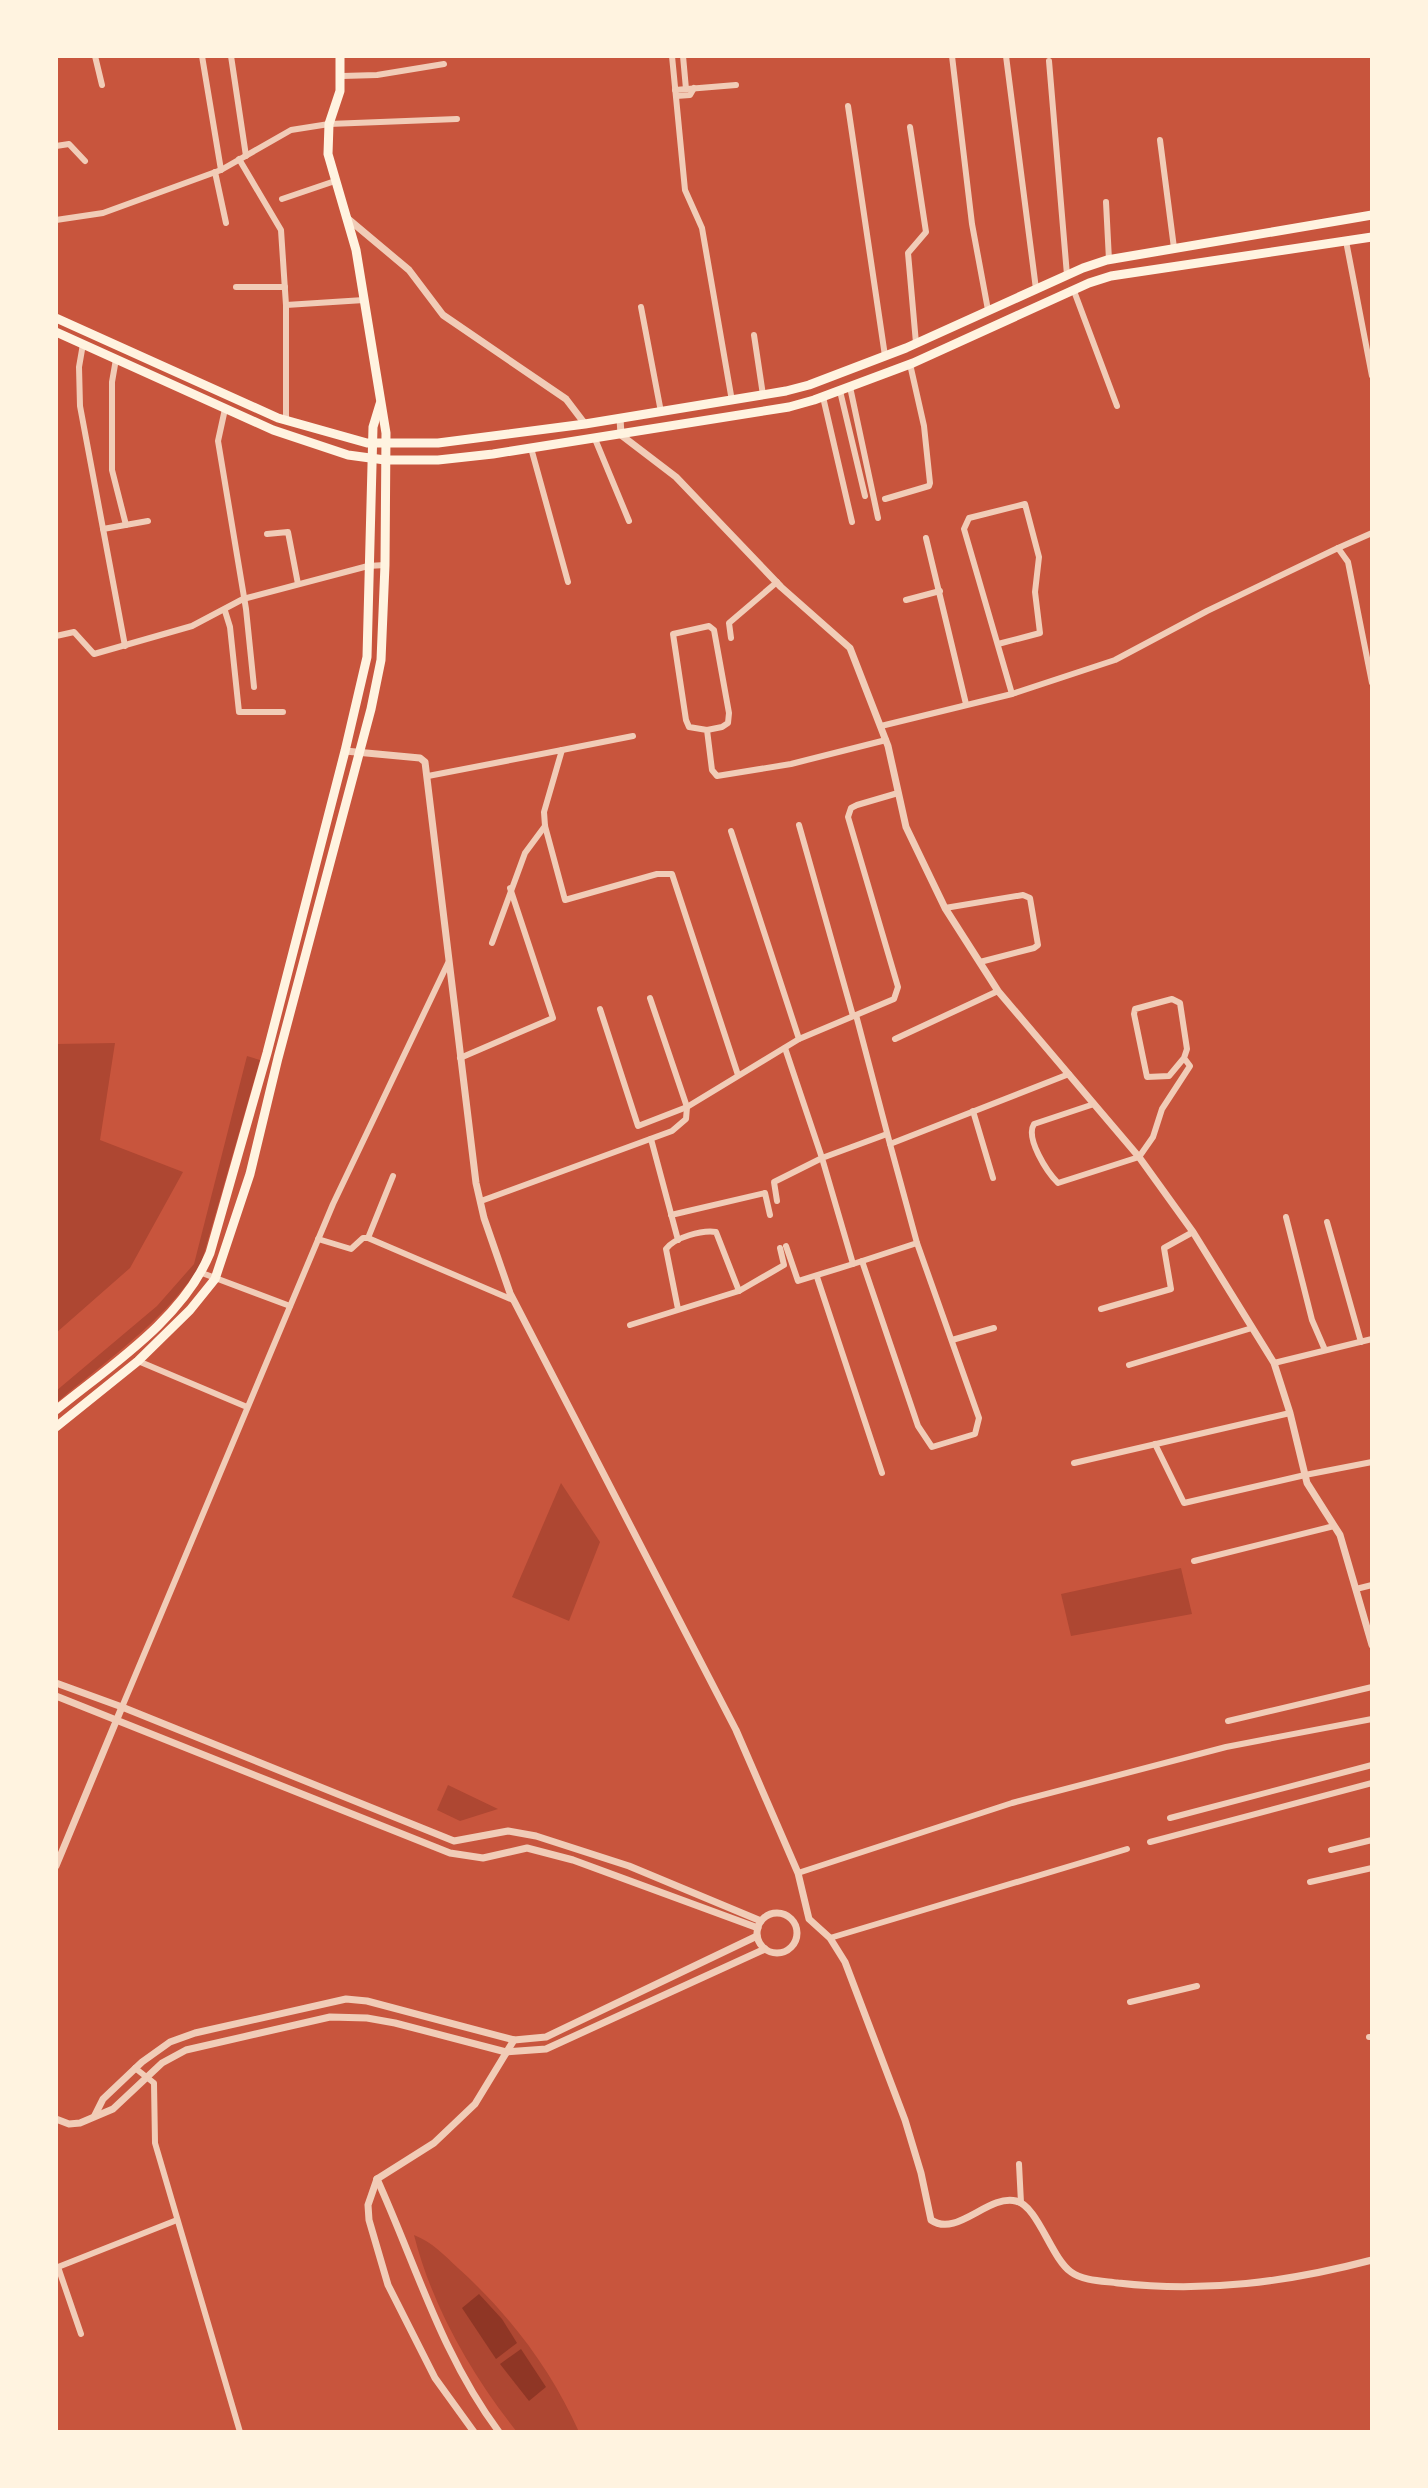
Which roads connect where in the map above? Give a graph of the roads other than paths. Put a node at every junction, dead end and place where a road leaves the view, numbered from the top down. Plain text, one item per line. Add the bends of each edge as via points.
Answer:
1 (95, 56) edge
2 (202, 56) edge
3 (231, 56) edge
4 (340, 56) edge
5 (672, 56) edge
6 (683, 56) edge
7 (952, 56) edge
8 (1006, 56) edge
9 (1049, 61) dead end
10 (444, 64) dead end
11 (342, 76) junction
12 (102, 85) dead end
13 (736, 85) dead end
14 (690, 88) junction
15 (676, 93) junction
16 (848, 106) dead end
17 (457, 119) dead end
18 (329, 124) junction
19 (910, 127) dead end
20 (1160, 140) dead end
21 (56, 146) edge
22 (242, 158) junction
23 (85, 161) dead end
24 (218, 171) junction
25 (335, 181) junction
26 (282, 199) dead end
27 (1106, 202) dead end
28 (1372, 215) edge
29 (346, 216) junction
30 (56, 220) edge
31 (226, 223) dead end
32 (1372, 237) edge
33 (1346, 241) junction
34 (1174, 248) junction
35 (1109, 260) junction
36 (1067, 275) junction
37 (236, 287) dead end
38 (285, 287) junction
39 (1036, 289) junction
40 (1074, 291) junction
41 (364, 300) junction
42 (286, 305) junction
43 (641, 307) dead end
44 (988, 310) junction
45 (56, 318) edge
46 (56, 332) edge
47 (754, 335) dead end
48 (916, 343) junction
49 (83, 344) junction
50 (885, 356) junction
51 (116, 359) junction
52 (910, 364) junction
53 (1372, 376) edge
54 (845, 389) junction
55 (763, 395) junction
56 (823, 397) junction
57 (381, 401) junction
58 (732, 401) junction
59 (1117, 406) dead end
60 (225, 409) junction
61 (661, 412) junction
62 (620, 418) junction
63 (286, 420) junction
64 (585, 424) junction
65 (621, 435) junction
66 (595, 439) junction
67 (373, 443) junction
68 (386, 444) junction
69 (531, 448) junction
70 (373, 459) junction
71 (385, 460) junction
72 (865, 496) dead end
73 (885, 499) dead end
74 (878, 518) dead end
75 (148, 521) dead end
76 (629, 521) dead end
77 (852, 522) dead end
78 (126, 525) junction
79 (103, 529) junction
80 (1372, 533) edge
81 (267, 534) dead end
82 (926, 538) dead end
83 (1338, 548) junction
84 (385, 565) junction
85 (368, 566) junction
86 (568, 582) dead end
87 (777, 582) junction
88 (298, 584) junction
89 (940, 591) junction
90 (243, 599) junction
91 (906, 600) dead end
92 (225, 611) junction
93 (56, 636) edge
94 (731, 638) dead end
95 (998, 644) junction
96 (125, 646) junction
97 (1372, 683) edge
98 (254, 687) dead end
99 (1012, 694) junction
100 (966, 704) junction
101 (283, 712) dead end
102 (881, 726) junction
103 (707, 730) junction
104 (633, 736) dead end
105 (886, 740) junction
106 (562, 750) junction
107 (345, 751) junction
108 (362, 753) junction
109 (428, 776) junction
110 (898, 793) junction
111 (799, 825) dead end
112 (545, 826) junction
113 (731, 831) dead end
114 (510, 888) junction
115 (945, 908) junction
116 (492, 943) dead end
117 (980, 962) junction
118 (448, 963) junction
119 (998, 991) junction
120 (650, 998) dead end
121 (600, 1009) dead end
122 (854, 1016) junction
123 (799, 1039) junction
124 (895, 1039) dead end
125 (785, 1048) junction
126 (460, 1058) junction
127 (1184, 1058) junction
128 (1069, 1074) junction
129 (738, 1075) junction
130 (1094, 1104) junction
131 (687, 1107) junction
132 (973, 1111) junction
133 (662, 1119) junction
134 (664, 1134) junction
135 (887, 1134) junction
136 (651, 1139) junction
137 (890, 1144) junction
138 (1139, 1157) junction
139 (822, 1158) junction
140 (393, 1176) dead end
141 (993, 1178) dead end
142 (481, 1201) junction
143 (777, 1201) dead end
144 (671, 1215) junction
145 (770, 1215) dead end
146 (1286, 1217) dead end
147 (1327, 1222) dead end
148 (1193, 1232) junction
149 (368, 1238) junction
150 (318, 1239) junction
151 (678, 1240) junction
152 (917, 1243) junction
153 (862, 1261) junction
154 (853, 1264) junction
155 (202, 1273) junction
156 (817, 1277) junction
157 (215, 1279) junction
158 (739, 1291) junction
159 (513, 1300) junction
160 (290, 1306) junction
161 (678, 1309) junction
162 (1101, 1309) dead end
163 (630, 1325) dead end
164 (994, 1328) dead end
165 (1252, 1328) junction
166 (1372, 1339) edge
167 (952, 1340) junction
168 (1361, 1342) junction
169 (1325, 1350) junction
170 (127, 1353) junction
171 (138, 1361) junction
172 (1274, 1363) junction
173 (1129, 1365) dead end
174 (247, 1407) junction
175 (56, 1410) edge
176 (1290, 1413) junction
177 (56, 1427) edge
178 (1155, 1444) junction
179 (1372, 1462) edge
180 (1074, 1463) dead end
181 (882, 1473) dead end
182 (1305, 1475) junction
183 (1334, 1526) junction
184 (1194, 1561) dead end
185 (1372, 1585) edge
186 (1356, 1589) junction
187 (1372, 1645) edge
188 (56, 1683) edge
189 (1372, 1687) edge
190 (56, 1696) edge
191 (122, 1707) junction
192 (1372, 1719) edge
193 (117, 1720) junction
194 (1228, 1721) dead end
195 (1372, 1765) edge
196 (1372, 1783) edge
197 (1170, 1818) dead end
198 (1372, 1840) edge
199 (1150, 1842) dead end
200 (1127, 1849) dead end
201 (1331, 1850) dead end
202 (56, 1866) edge
203 (1372, 1868) edge
204 (798, 1873) junction
205 (1310, 1882) dead end
206 (809, 1919) junction
207 (796, 1924) junction
208 (759, 1928) junction
209 (830, 1938) junction
210 (765, 1949) junction
211 (1197, 1986) dead end
212 (1130, 2002) dead end
213 (514, 2040) junction
214 (506, 2052) junction
215 (135, 2068) junction
216 (146, 2077) junction
217 (95, 2115) junction
218 (56, 2119) edge
219 (1019, 2164) dead end
220 (377, 2179) junction
221 (1021, 2203) junction
222 (177, 2220) junction
223 (1372, 2260) edge
224 (81, 2334) dead end
225 (240, 2432) edge
226 (474, 2432) edge
227 (499, 2432) edge

1 - 12 street
2 - 24 street
3 - 22 street
4 - 11 main road
5 - 15 street
6 - 14 street
7 - 44 street
8 - 39 street
9 - 36 street
10 - 11 street
11 - 18 main road
13 - 14 street
14 - 15 street
15 - 58 street via 685,190 702,228
16 - 50 street
17 - 18 street
18 - 22 street via 291,130
18 - 25 main road via 328,154
19 - 48 street via 926,232 908,253
20 - 34 street
21 - 23 street via 69,144
22 - 24 street
22 - 38 street via 281,230
24 - 30 street via 103,213
24 - 31 street
25 - 26 street
25 - 29 main road
27 - 35 street
28 - 34 main road
29 - 41 main road
29 - 64 street via 409,270 443,315 566,399
32 - 33 main road
33 - 40 main road via 1111,276
33 - 53 street
34 - 35 main road
35 - 36 main road
36 - 39 main road
37 - 38 street
38 - 42 street
39 - 44 main road
40 - 52 main road
40 - 59 street
41 - 42 street
41 - 57 main road
42 - 63 street
43 - 61 street
44 - 48 main road
45 - 63 main road
46 - 49 main road
47 - 55 street
48 - 50 main road
49 - 51 main road
49 - 79 street via 80,406
50 - 55 main road via 809,385
51 - 60 main road
51 - 78 street via 112,470
52 - 54 main road
52 - 73 street via 930,483
54 - 56 main road
54 - 72 street
54 - 74 street
55 - 58 main road
56 - 65 main road via 761,413
56 - 77 street
57 - 67 main road
57 - 68 main road
58 - 61 main road
60 - 70 main road via 300,440
60 - 90 street via 218,441
61 - 62 main road
62 - 64 main road
62 - 65 street
63 - 67 main road
64 - 68 main road via 491,438
65 - 66 main road
65 - 87 street via 676,477
66 - 69 main road
66 - 76 street
67 - 68 main road
67 - 70 main road
68 - 71 main road
69 - 71 main road via 438,460
69 - 86 street
70 - 71 main road
70 - 85 main road
71 - 84 main road
75 - 78 street
78 - 79 street
79 - 96 street
80 - 83 street
81 - 88 street via 288,532
82 - 89 street
83 - 97 street via 1348,562
83 - 99 street via 1115,660
84 - 85 street
84 - 108 main road via 381,660
85 - 88 street
85 - 107 main road via 367,657
87 - 94 street via 729,623
87 - 102 street via 850,648
88 - 90 street
89 - 91 street
89 - 100 street
90 - 92 street
90 - 98 street
92 - 96 street
92 - 101 street via 239,712
93 - 96 street via 74,632 94,654
95 - 95 street via 964,529 969,518 1025,504 1039,557 1035,592 1040,633
95 - 99 street
99 - 100 street
100 - 102 street
102 - 105 street
103 - 103 street via 689,727 686,720 673,634 709,626 729,713 728,723
103 - 105 street via 717,776
104 - 106 street
105 - 110 street
106 - 109 street
106 - 112 street via 544,812
107 - 108 street
107 - 155 main road via 236,1169
108 - 109 street via 420,758
108 - 157 main road via 250,1174
109 - 118 street
110 - 115 street via 906,827
110 - 122 street via 857,805 848,817 899,991 894,999
111 - 122 street
112 - 114 street via 525,853
112 - 129 street via 565,901 672,874
113 - 123 street
114 - 116 street
114 - 126 street via 553,1018
115 - 117 street
115 - 117 street via 1030,898 1038,945
117 - 119 street
118 - 126 street
118 - 150 street
119 - 124 street
119 - 128 street
120 - 131 street
121 - 133 street via 638,1126
122 - 123 street
122 - 135 street
123 - 125 street
125 - 129 street
125 - 139 street
126 - 142 street
127 - 127 street via 1180,1003 1172,999 1135,1009 1147,1077 1169,1076
127 - 138 street via 1190,1066
128 - 130 street
128 - 132 street
129 - 131 street
130 - 138 street
130 - 138 street via 1031,1128 1054,1180 1063,1183
131 - 133 street
131 - 134 street via 682,1125
132 - 137 street
132 - 141 street
133 - 134 street
134 - 136 street
135 - 137 street
135 - 139 street
136 - 142 street
136 - 144 street
137 - 152 street
138 - 148 street
139 - 143 street via 774,1182
139 - 154 street
140 - 149 street
142 - 159 street
144 - 145 street via 765,1193
144 - 151 street
146 - 169 street via 1312,1320
147 - 168 street
148 - 162 street via 1164,1248 1171,1289
148 - 165 street
149 - 150 street via 353,1249
149 - 159 street
150 - 160 street
151 - 158 street via 716,1232
151 - 161 street via 666,1249
152 - 153 street
152 - 167 street
153 - 154 street
153 - 167 street via 918,1426 932,1447 975,1434 979,1418
154 - 156 street
155 - 157 street
155 - 170 main road
156 - 158 street via 798,1281 783,1247 784,1265
156 - 181 street
157 - 160 street
157 - 171 main road
158 - 161 street
159 - 204 street via 736,1730
160 - 174 street
161 - 163 street
164 - 167 street
165 - 172 street
165 - 173 street
166 - 168 street
168 - 169 street
169 - 172 street
170 - 171 main road
170 - 175 main road
171 - 174 street
171 - 177 main road
172 - 176 street
174 - 191 street
176 - 178 street
176 - 182 street
178 - 180 street
178 - 182 street via 1184,1503
179 - 182 street
182 - 183 street
183 - 184 street
183 - 186 street
185 - 186 street
186 - 187 street
188 - 191 street
189 - 194 street
190 - 193 street
191 - 193 street
191 - 208 street via 454,1841 508,1831 536,1836 629,1866
192 - 204 street via 1226,1747 1012,1803
193 - 202 street
193 - 208 street via 450,1853 483,1858 527,1848
195 - 197 street
196 - 199 street
198 - 201 street
200 - 209 street
203 - 205 street
204 - 206 street
206 - 207 street
206 - 209 street
207 - 208 street via 779,1913 766,1916
207 - 210 street via 798,1937 791,1949
208 - 210 street
208 - 213 street via 546,2037
209 - 221 street via 847,1966 905,2120 931,2220 953,2223 1002,2202
210 - 214 street via 546,2049
211 - 212 street
213 - 214 street
213 - 215 street via 367,2001 339,1999 181,2037
214 - 216 street via 407,2025 343,2016 199,2046 176,2054
214 - 220 street via 475,2104 434,2143
215 - 216 street
215 - 217 street via 103,2099
216 - 217 street via 113,2109
216 - 222 street via 154,2083 155,2143
217 - 218 street via 80,2123
219 - 221 street
220 - 226 street via 369,2220 388,2285 435,2378
220 - 227 street via 450,2353
221 - 223 street via 1072,2273 1094,2280 1163,2288 1238,2286
222 - 224 street via 58,2267
222 - 225 street

